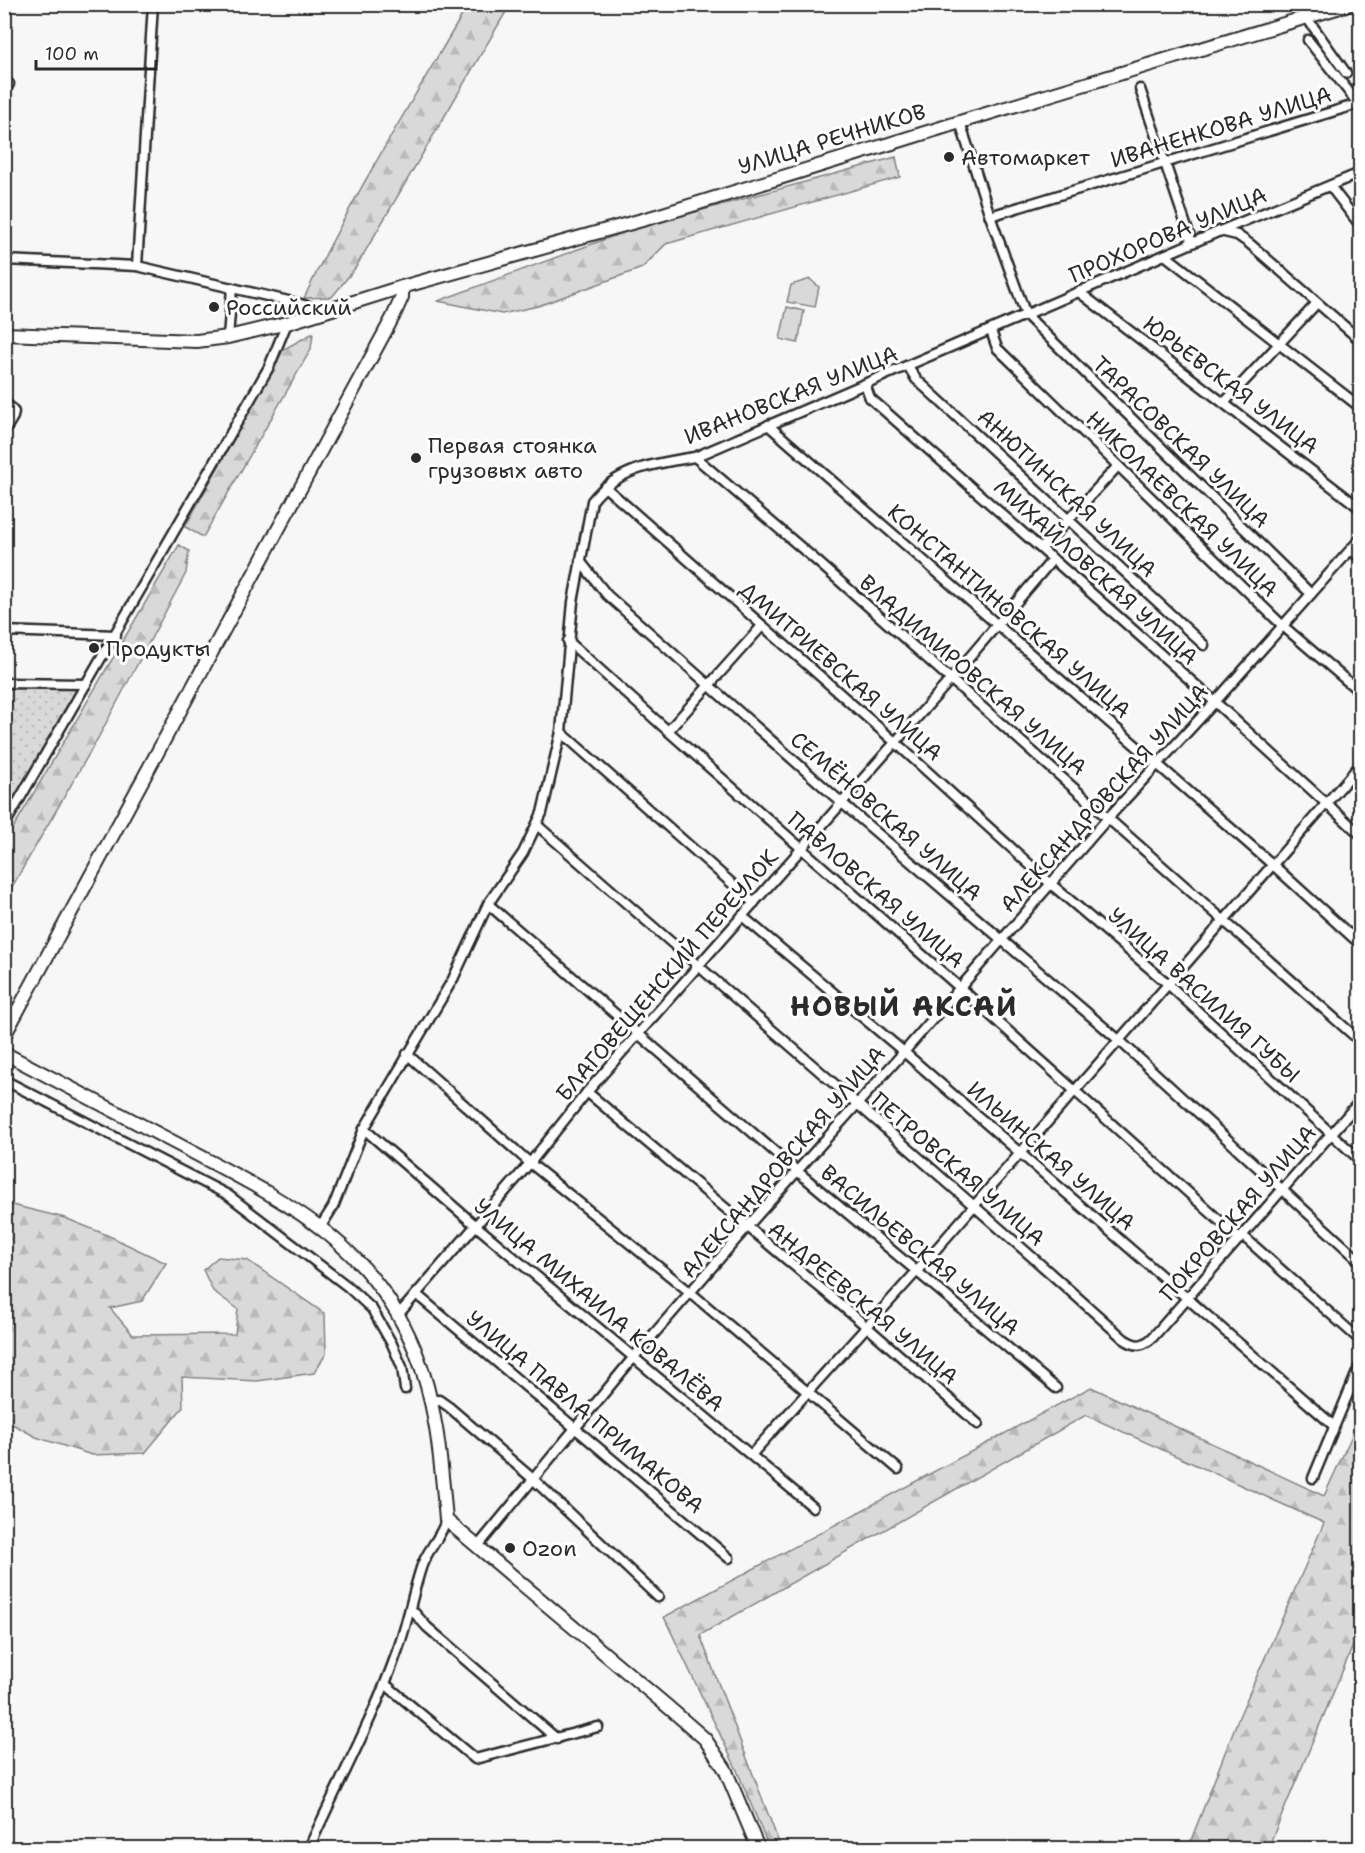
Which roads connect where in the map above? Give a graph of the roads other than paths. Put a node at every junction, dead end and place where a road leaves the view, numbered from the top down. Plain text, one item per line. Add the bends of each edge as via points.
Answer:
1 (153, 4) edge
2 (1350, 4) edge
3 (1308, 18) junction
4 (1308, 40) dead end
5 (1346, 74) dead end
6 (1140, 89) dead end
7 (1359, 105) edge
8 (960, 122) junction
9 (1166, 164) junction
10 (1360, 173) edge
11 (1330, 186) junction
12 (990, 216) junction
13 (1360, 225) edge
14 (1220, 231) junction
15 (1192, 243) junction
16 (1165, 255) junction
17 (4, 260) edge
18 (137, 266) junction
19 (402, 287) junction
20 (232, 288) junction
21 (1079, 292) junction
22 (1317, 303) junction
23 (325, 312) junction
24 (1026, 315) junction
25 (287, 323) junction
26 (991, 331) junction
27 (4, 334) edge
28 (228, 337) junction
29 (1360, 340) edge
30 (1278, 345) junction
31 (908, 366) junction
32 (865, 384) junction
33 (1224, 403) junction
34 (7, 406) edge
35 (1360, 408) edge
36 (768, 425) junction
37 (4, 432) edge
38 (695, 457) junction
39 (1118, 467) junction
40 (605, 487) junction
41 (1360, 508) edge
42 (1069, 519) junction
43 (1360, 539) edge
44 (1042, 548) junction
45 (1351, 550) junction
46 (1360, 558) edge
47 (1053, 559) junction
48 (580, 561) junction
49 (1311, 594) junction
50 (762, 626) junction
51 (997, 626) junction
52 (1283, 626) junction
53 (4, 631) edge
54 (116, 635) junction
55 (568, 641) junction
56 (1204, 645) dead end
57 (951, 680) junction
58 (4, 683) edge
59 (86, 684) junction
60 (708, 685) junction
61 (1360, 692) edge
62 (1215, 702) junction
63 (668, 731) junction
64 (561, 732) junction
65 (895, 742) junction
66 (1157, 764) junction
67 (1360, 765) edge
68 (842, 803) junction
69 (1326, 804) junction
70 (1108, 818) junction
71 (537, 825) junction
72 (4, 826) edge
73 (1360, 834) edge
74 (802, 849) junction
75 (1273, 866) junction
76 (1051, 884) junction
77 (754, 903) junction
78 (488, 904) junction
79 (742, 916) junction
80 (1224, 921) junction
81 (1002, 940) junction
82 (1360, 944) edge
83 (697, 966) junction
84 (1168, 984) junction
85 (959, 987) junction
86 (638, 1035) junction
87 (4, 1036) edge
88 (1120, 1041) junction
89 (1360, 1041) edge
90 (904, 1052) junction
91 (4, 1053) edge
92 (407, 1054) junction
93 (4, 1080) edge
94 (587, 1092) junction
95 (1074, 1093) junction
96 (1360, 1101) edge
97 (857, 1105) junction
98 (364, 1128) junction
99 (1332, 1134) junction
100 (1020, 1153) junction
101 (1360, 1160) edge
102 (530, 1163) junction
103 (797, 1171) junction
104 (1283, 1190) junction
105 (974, 1204) junction
106 (475, 1225) junction
107 (321, 1226) junction
108 (747, 1227) junction
109 (1241, 1238) junction
110 (1360, 1262) edge
111 (916, 1271) junction
112 (691, 1293) junction
113 (416, 1294) junction
114 (1188, 1297) junction
115 (398, 1315) junction
116 (866, 1326) junction
117 (1360, 1340) edge
118 (1141, 1346) joint
119 (633, 1358) junction
120 (1360, 1365) edge
121 (1056, 1388) dead end
122 (405, 1389) dead end
123 (807, 1393) junction
124 (431, 1400) junction
125 (978, 1425) dead end
126 (1334, 1426) junction
127 (576, 1428) junction
128 (751, 1455) junction
129 (898, 1469) dead end
130 (1312, 1478) dead end
131 (533, 1479) junction
132 (813, 1507) dead end
133 (446, 1520) junction
134 (478, 1546) junction
135 (729, 1558) dead end
136 (658, 1597) dead end
137 (411, 1609) junction
138 (385, 1684) junction
139 (598, 1727) dead end
140 (557, 1739) junction
141 (309, 1848) edge
142 (758, 1848) edge

1 - 18 street
2 - 3 street, УЛИЦА РЕЧНИКОВ
3 - 5 street
3 - 8 street, УЛИЦА РЕЧНИКОВ
4 - 7 street
6 - 9 street
7 - 9 street, ИВАНЕНКОВА УЛИЦА
8 - 12 street
8 - 19 street, УЛИЦА РЕЧНИКОВ via 660,215
9 - 12 street, ИВАНЕНКОВА УЛИЦА
9 - 15 street
10 - 11 street, ПРОХОРОВА УЛИЦА
11 - 13 street
11 - 14 street, ПРОХОРОВА УЛИЦА
12 - 24 street
14 - 15 street, ПРОХОРОВА УЛИЦА
14 - 22 street via 1237,235 1250,244
15 - 16 street, ПРОХОРОВА УЛИЦА
16 - 21 street, ПРОХОРОВА УЛИЦА
16 - 30 street
17 - 18 street
18 - 20 street
19 - 23 street, УЛИЦА РЕЧНИКОВ
19 - 87 street via 393,317
20 - 23 street
20 - 28 street
21 - 24 street, ПРОХОРОВА УЛИЦА
21 - 33 street, ЮРЬЕВСКАЯ УЛИЦА
22 - 29 street
22 - 30 street
23 - 25 street, УЛИЦА РЕЧНИКОВ
24 - 26 street, ПРОХОРОВА УЛИЦА
24 - 49 street, ТАРАСОВСКАЯ УЛИЦА
25 - 28 street, УЛИЦА РЕЧНИКОВ
25 - 54 street via 269,367
26 - 31 street, ИВАНОВСКАЯ УЛИЦА
26 - 39 street, НИКОЛАЕВСКАЯ УЛИЦА via 997,348
27 - 28 street, УЛИЦА РЕЧНИКОВ via 196,341
30 - 33 street
30 - 35 street
31 - 32 street, ИВАНОВСКАЯ УЛИЦА
31 - 42 street, АНЮТИНСКАЯ УЛИЦА via 916,379
32 - 36 street, ИВАНОВСКАЯ УЛИЦА
32 - 44 street, МИХАЙЛОВСКАЯ УЛИЦА via 870,398
33 - 41 street, ЮРЬЕВСКАЯ УЛИЦА
34 - 37 street via 14,417
36 - 38 street, ИВАНОВСКАЯ УЛИЦА
36 - 51 street, КОНСТАНТИНОВСКАЯ УЛИЦА
38 - 40 street, ИВАНОВСКАЯ УЛИЦА via 648,464
38 - 57 street, ВЛАДИМИРОВСКАЯ УЛИЦА
39 - 42 street
39 - 52 street, НИКОЛАЕВСКАЯ УЛИЦА
40 - 48 street via 592,501
40 - 50 street, ДМИТРИЕВСКАЯ УЛИЦА
42 - 44 street
42 - 56 street, АНЮТИНСКАЯ УЛИЦА
43 - 45 street, АЛЕКСАНДРОВСКАЯ УЛИЦА
44 - 47 street, МИХАЙЛОВСКАЯ УЛИЦА
45 - 46 street
45 - 49 street, АЛЕКСАНДРОВСКАЯ УЛИЦА
47 - 51 street, БЛАГОВЕЩЕНСКИЙ ПЕРЕУЛОК
47 - 62 street, МИХАЙЛОВСКАЯ УЛИЦА
48 - 55 street
48 - 60 street, СЕМЁНОВСКАЯ УЛИЦА via 607,595
49 - 52 street, АЛЕКСАНДРОВСКАЯ УЛИЦА
50 - 60 street
50 - 65 street, ДМИТРИЕВСКАЯ УЛИЦА
51 - 57 street, БЛАГОВЕЩЕНСКИЙ ПЕРЕУЛОК
51 - 66 street, КОНСТАНТИНОВСКАЯ УЛИЦА
52 - 61 street, НИКОЛАЕВСКАЯ УЛИЦА
52 - 62 street, АЛЕКСАНДРОВСКАЯ УЛИЦА
53 - 54 street
54 - 59 street
55 - 63 street, ПАВЛОВСКАЯ УЛИЦА
55 - 64 street
57 - 65 street, БЛАГОВЕЩЕНСКИЙ ПЕРЕУЛОК
57 - 70 street, ВЛАДИМИРОВСКАЯ УЛИЦА
58 - 59 street
59 - 72 street
60 - 63 street
60 - 68 street, СЕМЁНОВСКАЯ УЛИЦА
62 - 66 street, АЛЕКСАНДРОВСКАЯ УЛИЦА
62 - 69 street, МИХАЙЛОВСКАЯ УЛИЦА
63 - 74 street, ПАВЛОВСКАЯ УЛИЦА
64 - 71 street
64 - 77 street
65 - 68 street, БЛАГОВЕЩЕНСКИЙ ПЕРЕУЛОК
65 - 76 street, ДМИТРИЕВСКАЯ УЛИЦА
66 - 70 street, АЛЕКСАНДРОВСКАЯ УЛИЦА
66 - 75 street, КОНСТАНТИНОВСКАЯ УЛИЦА
67 - 69 street
68 - 74 street, БЛАГОВЕЩЕНСКИЙ ПЕРЕУЛОК
68 - 81 street, СЕМЁНОВСКАЯ УЛИЦА
69 - 73 street, МИХАЙЛОВСКАЯ УЛИЦА
69 - 75 street
70 - 76 street, АЛЕКСАНДРОВСКАЯ УЛИЦА
70 - 80 street, ВЛАДИМИРОВСКАЯ УЛИЦА
71 - 78 street
71 - 83 street, ПЕТРОВСКАЯ УЛИЦА
74 - 77 street, БЛАГОВЕЩЕНСКИЙ ПЕРЕУЛОК
74 - 85 street, ПАВЛОВСКАЯ УЛИЦА
75 - 80 street
75 - 82 street, КОНСТАНТИНОВСКАЯ УЛИЦА
76 - 81 street, АЛЕКСАНДРОВСКАЯ УЛИЦА
76 - 84 street, УЛИЦА ВАСИЛИЯ ГУБЫ
77 - 79 street, БЛАГОВЕЩЕНСКИЙ ПЕРЕУЛОК
78 - 86 street, ВАСИЛЬЕВСКАЯ УЛИЦА
78 - 92 street via 453,980
79 - 83 street, БЛАГОВЕЩЕНСКИЙ ПЕРЕУЛОК
79 - 90 street, ИЛЬИНСКАЯ УЛИЦА
80 - 84 street
80 - 89 street, ВЛАДИМИРОВСКАЯ УЛИЦА
81 - 85 street, АЛЕКСАНДРОВСКАЯ УЛИЦА
81 - 88 street, СЕМЁНОВСКАЯ УЛИЦА
83 - 86 street, БЛАГОВЕЩЕНСКИЙ ПЕРЕУЛОК
83 - 97 street, ПЕТРОВСКАЯ УЛИЦА
84 - 88 street
84 - 99 street, УЛИЦА ВАСИЛИЯ ГУБЫ
85 - 90 street, АЛЕКСАНДРОВСКАЯ УЛИЦА
85 - 95 street, ПАВЛОВСКАЯ УЛИЦА
86 - 94 street, БЛАГОВЕЩЕНСКИЙ ПЕРЕУЛОК
86 - 103 street, ВАСИЛЬЕВСКАЯ УЛИЦА
88 - 95 street
88 - 104 street, СЕМЁНОВСКАЯ УЛИЦА
90 - 97 street, АЛЕКСАНДРОВСКАЯ УЛИЦА
90 - 100 street, ИЛЬИНСКАЯ УЛИЦА
91 - 107 street via 270,1194
92 - 98 street
92 - 102 street
93 - 122 street via 228,1195 323,1268 372,1309 402,1367
94 - 102 street, БЛАГОВЕЩЕНСКИЙ ПЕРЕУЛОК
94 - 108 street, АНДРЕЕВСКАЯ УЛИЦА
95 - 100 street
95 - 109 street, ПАВЛОВСКАЯ УЛИЦА
96 - 99 street, ПОКРОВСКАЯ УЛИЦА
97 - 103 street, АЛЕКСАНДРОВСКАЯ УЛИЦА
97 - 105 street, ПЕТРОВСКАЯ УЛИЦА
98 - 106 street, УЛИЦА МИХАИЛА КОВАЛЁВА
98 - 107 street via 333,1207
99 - 101 street
99 - 104 street, ПОКРОВСКАЯ УЛИЦА
100 - 105 street
100 - 114 street, ИЛЬИНСКАЯ УЛИЦА
102 - 106 street, БЛАГОВЕЩЕНСКИЙ ПЕРЕУЛОК
102 - 112 street
103 - 108 street, АЛЕКСАНДРОВСКАЯ УЛИЦА
103 - 111 street, ВАСИЛЬЕВСКАЯ УЛИЦА
104 - 109 street, ПОКРОВСКАЯ УЛИЦА
104 - 110 street, СЕМЁНОВСКАЯ УЛИЦА
105 - 111 street
105 - 118 street, ПЕТРОВСКАЯ УЛИЦА via 1124,1339
106 - 113 street, БЛАГОВЕЩЕНСКИЙ ПЕРЕУЛОК
106 - 119 street, УЛИЦА МИХАИЛА КОВАЛЁВА
107 - 115 street via 363,1266
108 - 112 street, АЛЕКСАНДРОВСКАЯ УЛИЦА
108 - 116 street, АНДРЕЕВСКАЯ УЛИЦА
109 - 114 street, ПОКРОВСКАЯ УЛИЦА
109 - 117 street, ПАВЛОВСКАЯ УЛИЦА
111 - 116 street
111 - 121 street, ВАСИЛЬЕВСКАЯ УЛИЦА
112 - 119 street, АЛЕКСАНДРОВСКАЯ УЛИЦА
112 - 123 street
113 - 115 street, БЛАГОВЕЩЕНСКИЙ ПЕРЕУЛОК
113 - 127 street, УЛИЦА ПАВЛА ПРИМАКОВА
114 - 118 street, ПОКРОВСКАЯ УЛИЦА
114 - 126 street, ИЛЬИНСКАЯ УЛИЦА
115 - 124 street via 415,1350
116 - 123 street
116 - 125 street, АНДРЕЕВСКАЯ УЛИЦА
119 - 127 street, АЛЕКСАНДРОВСКАЯ УЛИЦА
119 - 128 street, УЛИЦА МИХАИЛА КОВАЛЁВА
120 - 126 street
123 - 128 street
123 - 129 street
124 - 131 street via 449,1407
124 - 133 street
126 - 130 street
127 - 131 street, АЛЕКСАНДРОВСКАЯ УЛИЦА
127 - 135 street, УЛИЦА ПАВЛА ПРИМАКОВА
128 - 132 street, УЛИЦА МИХАИЛА КОВАЛЁВА
131 - 134 street, АЛЕКСАНДРОВСКАЯ УЛИЦА
131 - 136 street
133 - 134 street
133 - 137 street via 422,1565
134 - 142 street via 705,1739 720,1759
137 - 138 street
137 - 140 street
138 - 140 street via 475,1759
138 - 141 street
139 - 140 street

